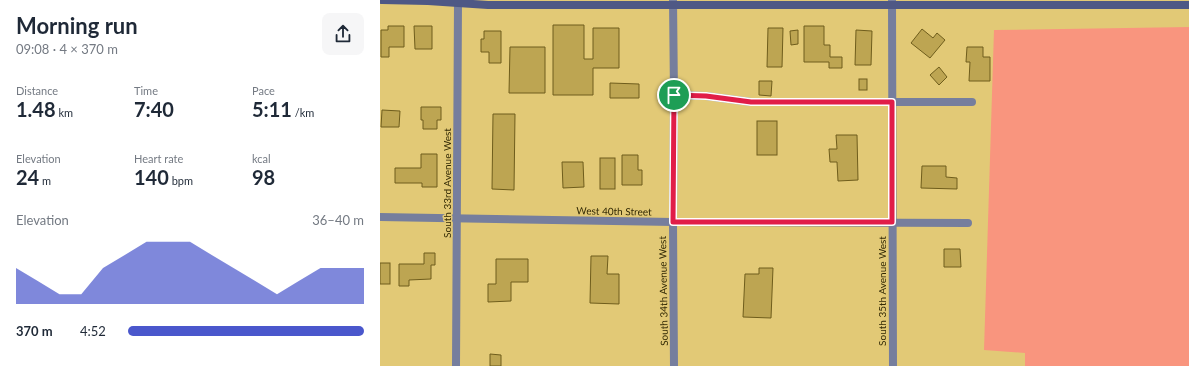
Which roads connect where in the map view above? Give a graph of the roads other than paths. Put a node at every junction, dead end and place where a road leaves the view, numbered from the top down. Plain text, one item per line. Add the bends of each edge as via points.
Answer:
1 (382, 0) edge
2 (458, 1) edge
3 (673, 2) edge
4 (892, 2) edge
5 (1189, 5) edge
6 (674, 95) junction
7 (892, 102) junction
8 (972, 102) dead end
9 (380, 217) edge
10 (457, 218) junction
11 (673, 222) junction
12 (892, 222) junction
13 (968, 223) dead end
14 (456, 366) edge
15 (674, 366) edge
16 (892, 366) edge

1 - 2 main road
2 - 3 main road via 488,5
2 - 10 street, South 33rd Avenue West
3 - 4 main road
3 - 6 street, South 34th Avenue West
4 - 5 main road
4 - 7 street, South 35th Avenue West
6 - 7 street via 751,102
6 - 11 street, South 34th Avenue West
7 - 8 street
7 - 12 street, South 35th Avenue West
9 - 10 street, West 40th Street
10 - 11 street, West 40th Street
10 - 14 street, South 33rd Avenue West
11 - 12 street, West 40th Street
11 - 15 street, South 34th Avenue West
12 - 13 street, West 40th Street
12 - 16 street, South 35th Avenue West

